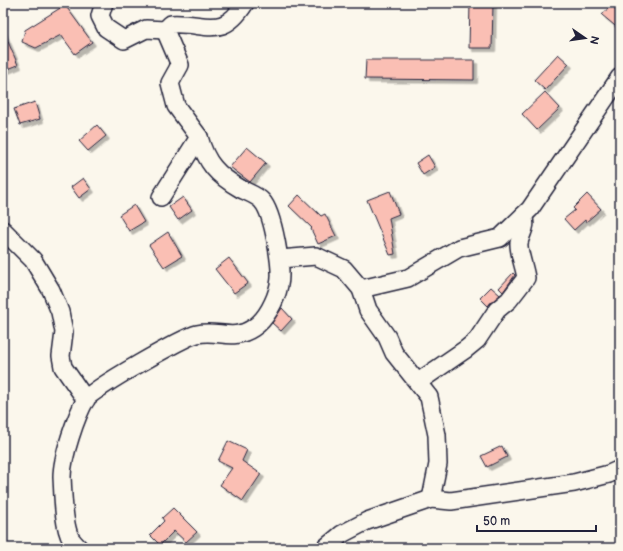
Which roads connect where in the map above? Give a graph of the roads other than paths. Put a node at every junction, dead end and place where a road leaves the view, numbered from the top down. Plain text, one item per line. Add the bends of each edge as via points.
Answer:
1 (104, 3) edge
2 (245, 3) edge
3 (165, 30) junction
4 (620, 77) edge
5 (199, 137) junction
6 (161, 197) dead end
7 (523, 216) junction
8 (3, 230) edge
9 (280, 259) junction
10 (361, 289) junction
11 (418, 382) junction
12 (86, 400) junction
13 (620, 469) edge
14 (431, 499) junction
15 (79, 548) edge
16 (325, 548) edge

1 - 3 street via 100,16 106,28 124,40 146,29
2 - 3 street via 230,22 218,27 184,23 171,24
3 - 5 street via 180,65 170,83 176,106
4 - 7 street
5 - 6 street
5 - 9 street via 204,156 212,166 230,183 262,201 273,229
7 - 10 street via 500,238 459,248 408,278
7 - 11 street via 526,222 519,243 526,278 509,300 497,310 477,340
8 - 12 street via 33,260 50,290 60,312 64,332 61,356 63,367
9 - 10 street via 316,256 344,269
9 - 12 street via 279,286 265,317 254,328 236,336 197,334 128,371 91,393
10 - 11 street via 375,323 387,337 394,353
11 - 14 street via 429,397 437,436 438,464
12 - 15 street via 62,466 63,505 70,538
13 - 14 street via 567,484 451,501
14 - 16 street via 367,521 342,534

